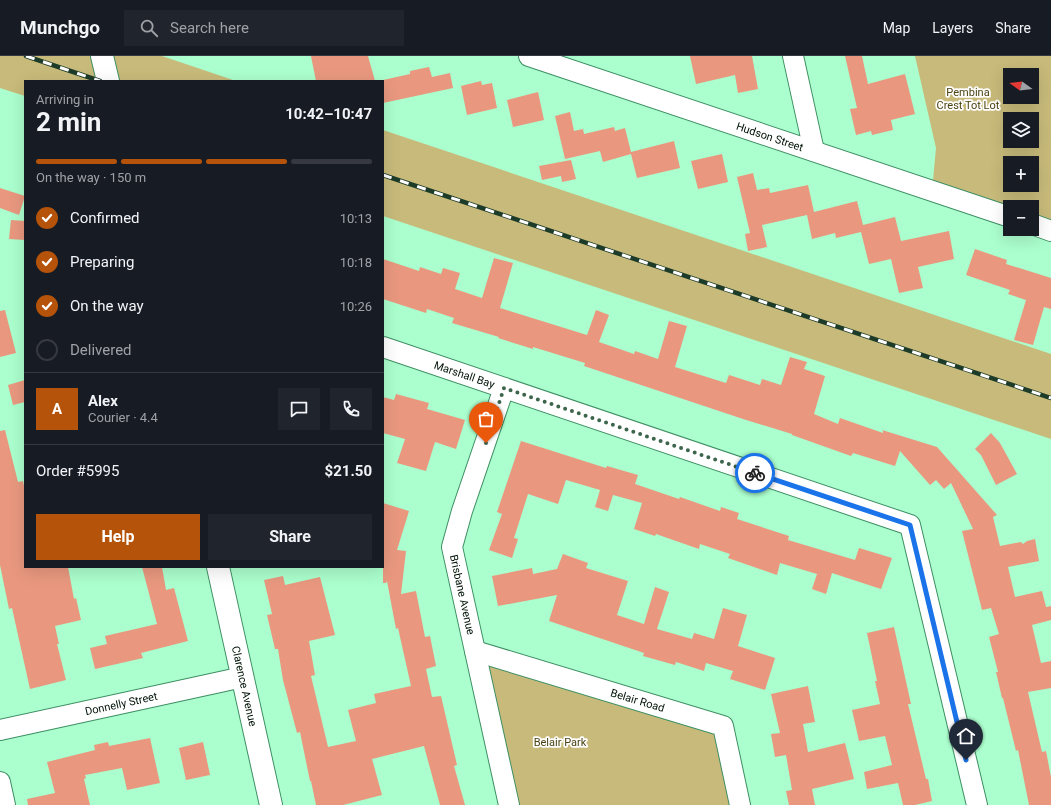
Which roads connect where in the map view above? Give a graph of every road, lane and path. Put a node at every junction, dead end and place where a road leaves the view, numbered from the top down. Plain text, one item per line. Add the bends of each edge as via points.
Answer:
1 (102, 56) edge
2 (529, 56) edge
3 (793, 56) edge
4 (562, 62) edge
5 (108, 80) edge
6 (814, 151) junction
7 (1003, 215) edge
8 (1039, 227) edge
9 (1051, 231) edge
10 (384, 347) edge
11 (504, 388) junction
12 (218, 568) edge
13 (475, 651) junction
14 (243, 677) junction
15 (0, 730) edge
16 (0, 782) edge
17 (5, 805) edge
18 (271, 805) edge
19 (509, 805) edge
20 (740, 805) edge
21 (977, 805) edge

1 - 5 street
2 - 4 street, Hudson Street
3 - 6 street
4 - 6 street, Hudson Street
6 - 7 street, Hudson Street
8 - 9 street
10 - 11 street, Marshall Bay
11 - 13 street, Brisbane Avenue via 452,546
11 - 21 street, Marshall Bay via 910,525
12 - 14 street, Clarence Avenue
13 - 19 street, Brisbane Avenue
13 - 20 street, Belair Road via 723,726
14 - 15 street, Donnelly Street
14 - 18 street, Clarence Avenue
16 - 17 street

